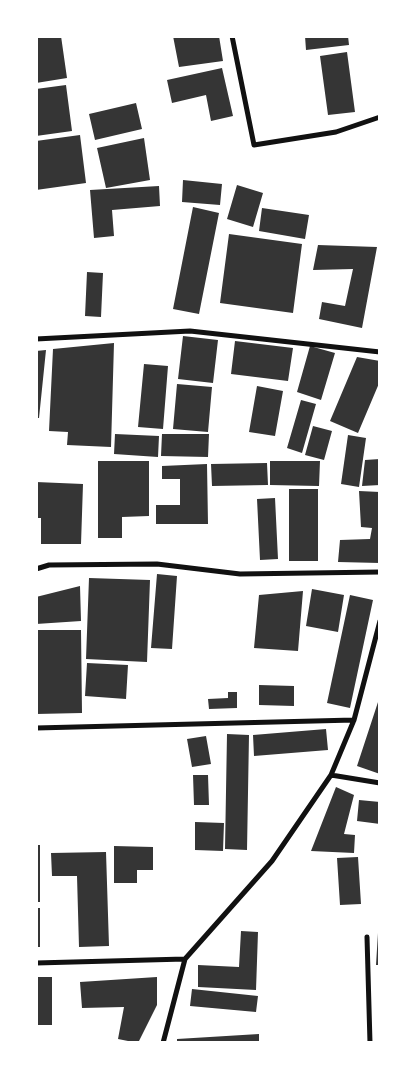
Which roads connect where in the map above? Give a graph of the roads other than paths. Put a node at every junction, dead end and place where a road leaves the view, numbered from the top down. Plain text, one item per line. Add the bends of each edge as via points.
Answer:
1 (232, 36) edge
2 (380, 117) edge
3 (36, 339) edge
4 (380, 352) edge
5 (36, 569) edge
6 (380, 572) edge
7 (380, 621) edge
8 (354, 720) junction
9 (36, 728) edge
10 (331, 775) junction
11 (380, 783) edge
12 (367, 937) dead end
13 (185, 959) junction
14 (36, 963) edge
15 (163, 1043) edge
16 (370, 1043) edge

1 - 2 street via 254,145 336,132
3 - 4 street via 190,330
5 - 6 street via 157,564 240,574
7 - 8 street
8 - 9 street
8 - 10 street
10 - 11 street
10 - 13 street via 272,861
12 - 16 street
13 - 14 street
13 - 15 street

